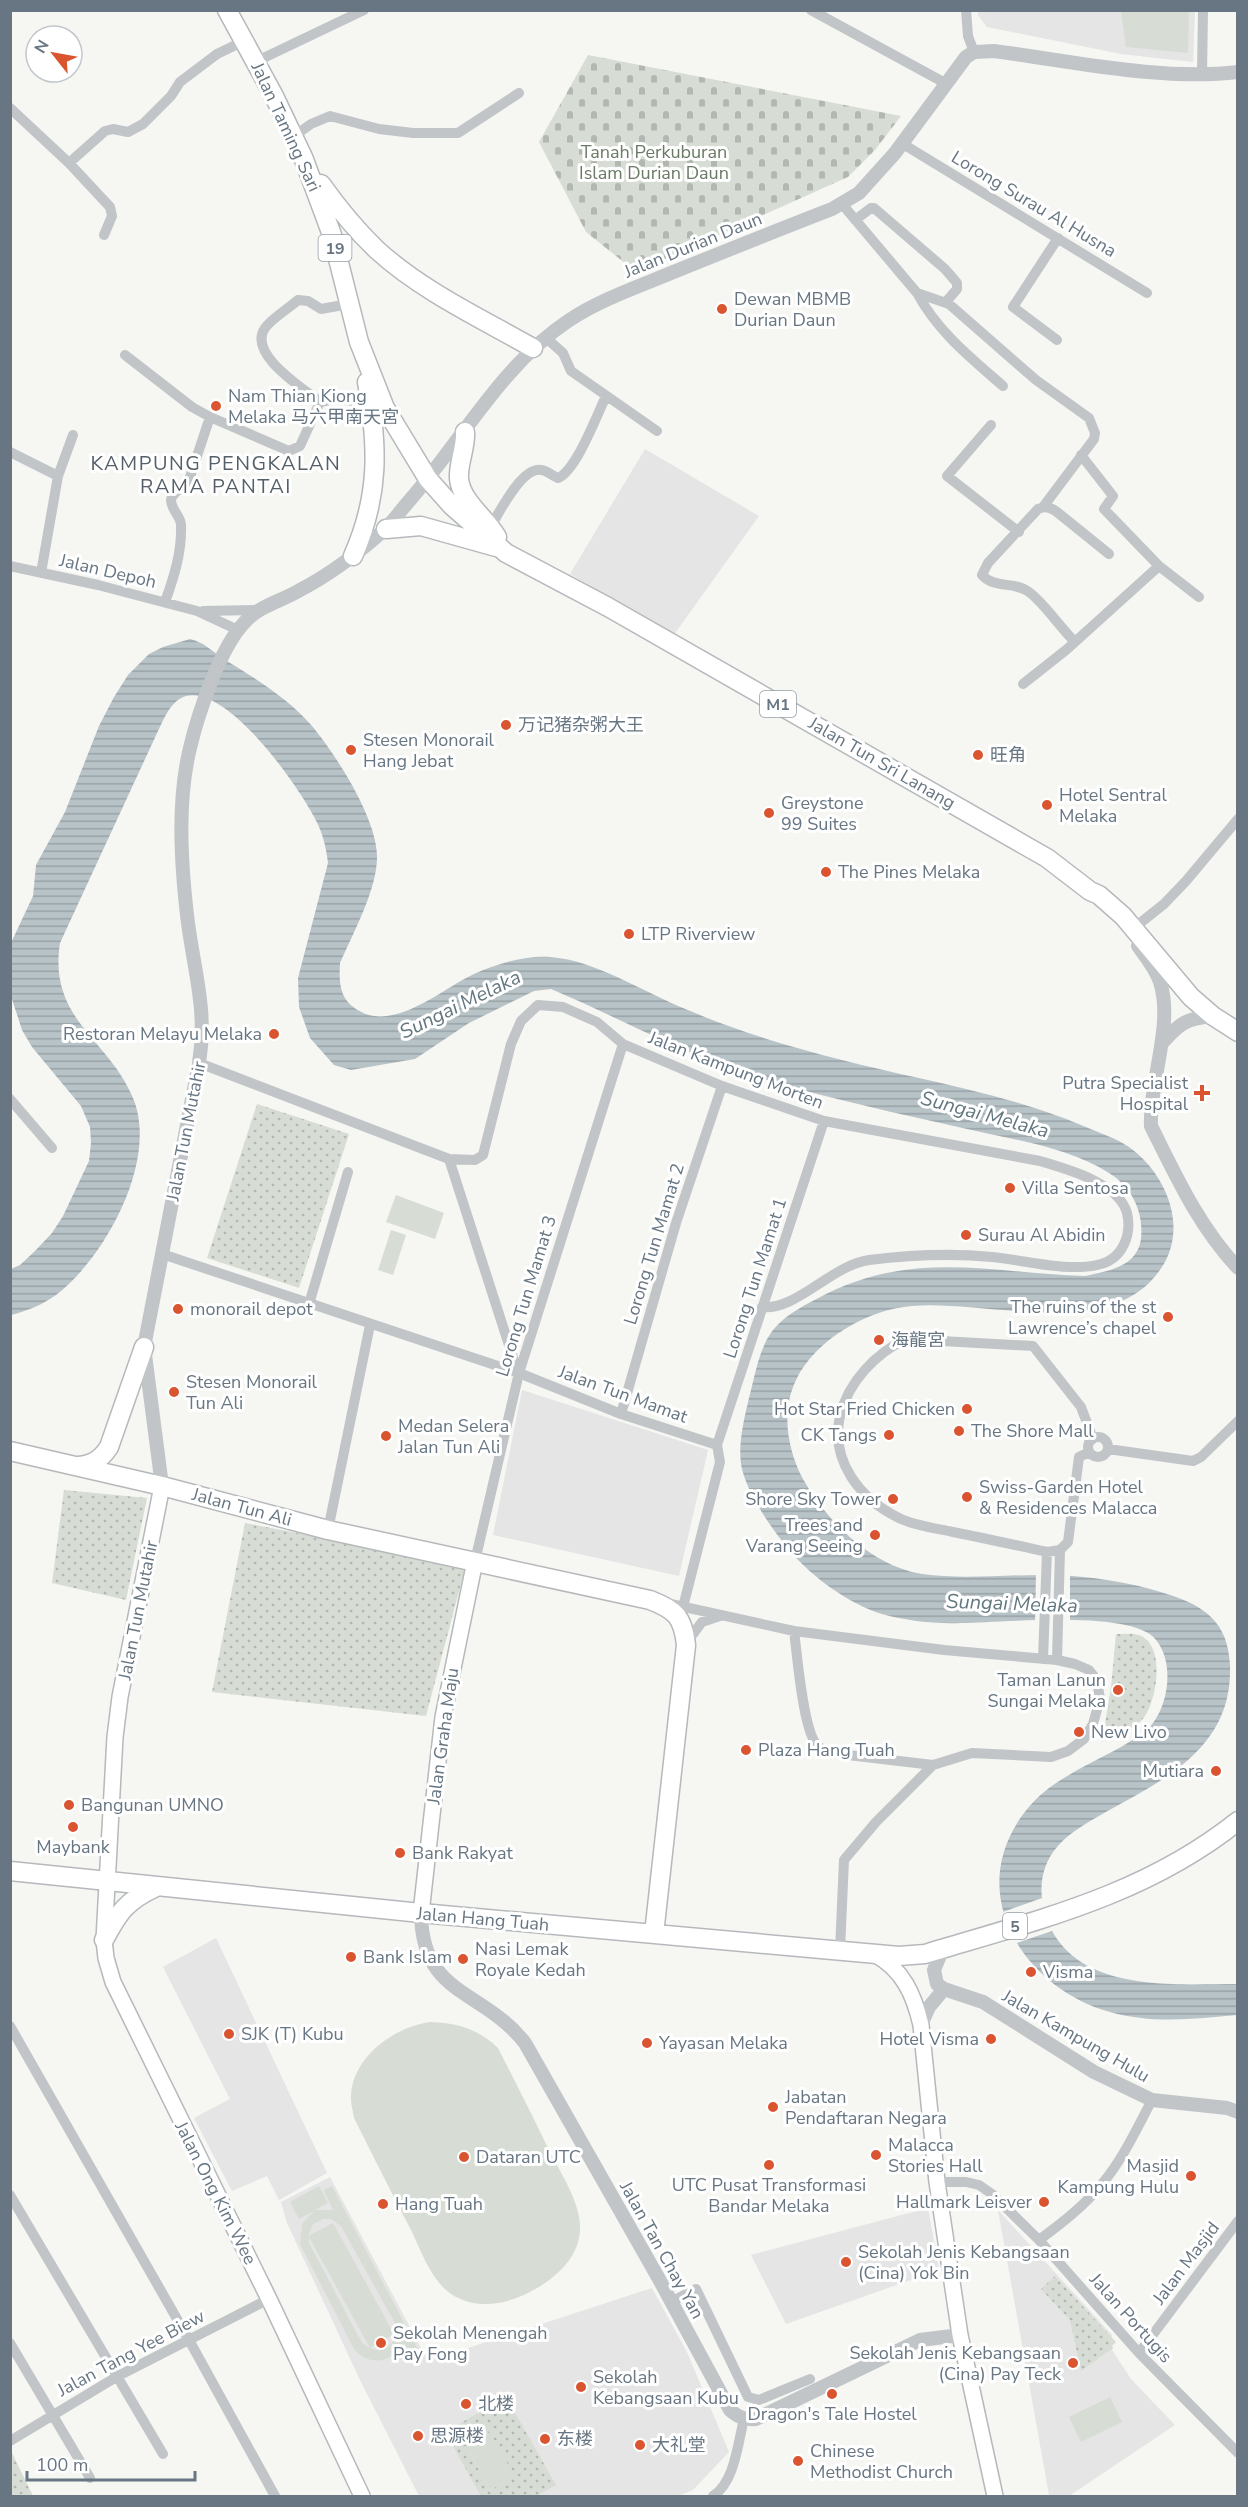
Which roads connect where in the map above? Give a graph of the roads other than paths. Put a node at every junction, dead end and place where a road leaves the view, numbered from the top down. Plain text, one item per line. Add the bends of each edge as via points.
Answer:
1 (227, 10) edge
2 (364, 10) edge
3 (811, 10) edge
4 (966, 10) edge
5 (1203, 10) edge
6 (244, 41) junction
7 (974, 52) junction
8 (255, 62) junction
9 (1238, 72) edge
10 (1202, 74) junction
11 (945, 83) junction
12 (519, 93) dead end
13 (10, 108) edge
14 (294, 136) junction
15 (903, 144) junction
16 (303, 157) junction
17 (69, 163) junction
18 (842, 204) junction
19 (855, 220) junction
20 (104, 235) dead end
21 (1058, 238) junction
22 (917, 293) junction
23 (1147, 293) dead end
24 (945, 302) junction
25 (349, 304) junction
26 (1057, 340) dead end
27 (359, 342) junction
28 (539, 343) junction
29 (125, 356) dead end
30 (1003, 386) dead end
31 (606, 396) junction
32 (320, 402) junction
33 (371, 406) junction
34 (210, 417) junction
35 (991, 424) dead end
36 (657, 431) dead end
37 (465, 432) junction
38 (73, 435) dead end
39 (10, 452) edge
40 (1081, 455) junction
41 (58, 477) junction
42 (428, 479) junction
43 (1043, 507) junction
44 (490, 526) junction
45 (386, 529) junction
46 (1018, 532) junction
47 (502, 550) junction
48 (1109, 554) dead end
49 (353, 556) junction
50 (10, 566) edge
51 (1159, 566) junction
52 (41, 573) junction
53 (1199, 597) dead end
54 (165, 602) junction
55 (259, 610) junction
56 (197, 611) junction
57 (238, 630) junction
58 (1074, 641) junction
59 (1023, 684) dead end
60 (1238, 819) edge
61 (1128, 926) junction
62 (1213, 1016) junction
63 (1238, 1032) edge
64 (1162, 1043) junction
65 (622, 1044) junction
66 (200, 1063) junction
67 (722, 1086) junction
68 (10, 1099) edge
69 (824, 1121) junction
70 (52, 1148) dead end
71 (449, 1159) junction
72 (348, 1172) dead end
73 (162, 1254) junction
74 (1238, 1268) edge
75 (309, 1304) junction
76 (762, 1307) junction
77 (370, 1325) junction
78 (144, 1347) junction
79 (519, 1373) junction
80 (621, 1413) junction
81 (1238, 1420) edge
82 (1092, 1439) junction
83 (717, 1445) junction
84 (1108, 1449) junction
85 (10, 1451) edge
86 (1089, 1452) junction
87 (77, 1466) junction
88 (162, 1486) junction
89 (328, 1530) junction
90 (1060, 1550) junction
91 (1047, 1552) junction
92 (475, 1561) junction
93 (650, 1600) junction
94 (683, 1607) junction
95 (723, 1615) junction
96 (794, 1631) junction
97 (686, 1645) junction
98 (1043, 1659) junction
99 (1057, 1660) junction
100 (933, 1765) junction
101 (1238, 1821) edge
102 (10, 1871) edge
103 (107, 1882) junction
104 (156, 1887) junction
105 (421, 1913) junction
106 (654, 1934) junction
107 (104, 1940) junction
108 (949, 1946) junction
109 (840, 1950) junction
110 (872, 1953) junction
111 (944, 1989) junction
112 (921, 2025) junction
113 (10, 2026) edge
114 (1152, 2100) junction
115 (1238, 2112) edge
116 (937, 2182) junction
117 (10, 2194) edge
118 (1238, 2221) edge
119 (1039, 2240) junction
120 (269, 2299) junction
121 (671, 2302) junction
122 (960, 2335) junction
123 (189, 2340) junction
124 (10, 2343) edge
125 (1139, 2353) junction
126 (118, 2376) junction
127 (810, 2379) dead end
128 (54, 2414) junction
129 (744, 2419) junction
130 (10, 2441) edge
131 (1238, 2453) edge
132 (164, 2454) dead end
133 (90, 2478) dead end
134 (274, 2496) edge
135 (362, 2496) edge
136 (713, 2496) edge
137 (994, 2496) edge

1 - 6 main road, Jalan Taming Sari / 19
2 - 8 street
3 - 11 street
4 - 7 street
5 - 10 street
6 - 8 main road, Jalan Taming Sari / 19
6 - 17 street via 217,54 180,82 143,124 128,132 105,131
7 - 10 street
7 - 11 street, Jalan Durian Daun via 958,64
8 - 14 main road, Jalan Taming Sari / 19
9 - 10 street
11 - 15 street, Jalan Durian Daun
12 - 14 street via 458,133 401,132 330,116
13 - 17 street
14 - 16 main road, Jalan Taming Sari / 19
15 - 18 street, Jalan Durian Daun via 859,193
15 - 21 street, Lorong Surau Al Husna
16 - 25 main road, Jalan Taming Sari / 19 via 325,213
16 - 28 main road via 335,204 379,251 433,291
17 - 20 street via 110,207 112,216
18 - 19 street
18 - 28 street, Jalan Durian Daun via 632,289 578,315
19 - 22 street
19 - 24 street via 874,208 945,268 957,289
21 - 23 street, Lorong Surau Al Husna
21 - 26 street via 1013,307
22 - 24 street
22 - 30 street via 944,334
24 - 40 street via 1036,380 1089,418 1094,439
25 - 27 main road, Jalan Taming Sari / 19
25 - 32 street via 321,309 297,300 264,329 261,342 268,359
27 - 33 main road
27 - 42 main road, Jalan Taming Sari / 19 via 385,408
28 - 31 street via 563,353 572,371
28 - 37 street, Jalan Durian Daun
29 - 34 street
31 - 36 street
31 - 44 street via 564,476 558,478 540,470 522,477
32 - 33 street via 340,398
32 - 34 street via 300,446 289,451
33 - 49 main road via 375,480 370,511
34 - 54 street via 189,480 171,499 182,522 177,565
35 - 46 street via 947,476
37 - 42 street, Jalan Durian Daun
37 - 44 main road via 460,487
38 - 41 street
39 - 41 street
40 - 43 street
40 - 51 street via 1113,497 1104,510
41 - 52 street
42 - 45 street, Jalan Tun Mutahir
42 - 47 main road, Jalan Tun Sri Lanang / M1
43 - 46 street
43 - 48 street via 1057,512
44 - 47 main road
45 - 47 main road via 421,526
45 - 49 street, Jalan Tun Mutahir
46 - 58 street via 988,562 982,575 987,581 1029,592
47 - 61 main road, Jalan Tun Sri Lanang / M1 via 1041,854 1099,895
49 - 55 street, Jalan Tun Mutahir via 312,584
50 - 52 street, Jalan Depoh
51 - 53 street
51 - 58 street
52 - 54 street, Jalan Depoh
54 - 56 street, Jalan Depoh
55 - 56 street, Jalan Depoh
55 - 57 street, Jalan Tun Mutahir
56 - 57 street, Jalan Depoh
57 - 66 street, Jalan Tun Mutahir via 203,706 189,752 183,838 187,915 204,1024
58 - 59 street
60 - 61 street via 1164,904
61 - 62 main road, Jalan Tun Sri Lanang
61 - 64 street via 1160,981
62 - 63 main road, Jalan Tun Sri Lanang
62 - 64 street via 1187,1020
64 - 74 street via 1151,1126 1202,1224
65 - 67 street, Jalan Kampung Morten
65 - 71 street, Jalan Kampung Morten via 597,1022 563,1007 538,1005 521,1021 511,1044 483,1155 475,1160
65 - 79 street, Lorong Tun Mamat 3
66 - 71 street
66 - 73 street, Jalan Tun Mutahir
67 - 69 street, Jalan Kampung Morten
67 - 80 street, Lorong Tun Mamat 2 via 676,1223
68 - 70 street
69 - 76 street, Lorong Tun Mamat 1
69 - 76 street, Jalan Kampung Morten via 1018,1156 1072,1171 1113,1191 1127,1212 1128,1233 1121,1252 1102,1264 942,1256 864,1261 825,1278 783,1306
71 - 79 street
72 - 75 street
73 - 75 street, Jalan Tun Mamat
73 - 78 street, Jalan Tun Mutahir
75 - 77 street, Jalan Tun Mamat
76 - 83 street, Lorong Tun Mamat 1
77 - 79 street, Jalan Tun Mamat
77 - 89 street
78 - 87 main road via 109,1447 103,1457 90,1465
78 - 88 street, Jalan Tun Mutahir
79 - 80 street, Jalan Tun Mamat
79 - 92 street, Lorong Tun Mamat 3
80 - 83 street, Jalan Tun Mamat
81 - 84 street via 1193,1461
82 - 84 street via 1104,1440
82 - 86 street
82 - 91 street via 1081,1407 1033,1346 906,1339 878,1357 844,1399 837,1432 839,1448 850,1476 868,1498 902,1519
83 - 94 street, Lorong Tun Mamat 1 via 720,1462
84 - 86 street via 1099,1458
85 - 87 main road, Jalan Tun Ali
86 - 90 street via 1079,1456 1068,1542
87 - 88 main road, Jalan Tun Ali
88 - 89 main road, Jalan Tun Ali
88 - 103 main road, Jalan Tun Mutahir via 119,1705
89 - 92 main road, Jalan Tun Ali
90 - 91 street
90 - 99 street
91 - 98 street
92 - 93 main road, Jalan Tun Ali
92 - 105 main road, Jalan Graha Maju via 443,1717
93 - 94 street
93 - 97 main road, Jalan Tun Ali via 678,1617
94 - 95 street
95 - 96 street
95 - 97 street via 702,1622
96 - 98 street
96 - 100 street via 802,1696 817,1746 831,1753
97 - 106 main road
98 - 99 street
99 - 100 street via 1089,1670 1097,1680 1100,1699 1084,1739 1051,1757 972,1753
100 - 109 street via 844,1860
101 - 108 main road, 5 via 1190,1856 1107,1897
102 - 103 main road, Jalan Hang Tuah
103 - 104 main road, Jalan Hang Tuah
103 - 107 main road, Jalan Ong Kim Wee
104 - 105 main road, Jalan Hang Tuah
104 - 107 main road via 126,1904
105 - 106 main road, Jalan Hang Tuah
105 - 121 street, Jalan Tan Chay Yan via 424,1948 433,1966 446,1981 499,2016 525,2043
106 - 109 main road, Jalan Hang Tuah
107 - 120 main road, Jalan Ong Kim Wee via 113,1982
108 - 110 main road, Jalan Hang Tuah via 913,1956
108 - 111 street via 934,1970 937,1984
109 - 110 main road, Jalan Hang Tuah
110 - 112 main road via 891,1965 908,1986
111 - 112 street
111 - 114 street, Jalan Kampung Hulu via 983,2002 1094,2072
112 - 116 main road
113 - 123 street
114 - 115 street, Jalan Kampung Hulu
114 - 119 street via 1103,2183 1073,2214
116 - 119 street, Jalan Portugis via 979,2185
116 - 122 main road
117 - 126 street
118 - 125 street, Jalan Masjid
119 - 125 street, Jalan Portugis
120 - 123 street, Jalan Tang Yee Biew
120 - 135 main road, Jalan Ong Kim Wee
121 - 127 street via 696,2289 748,2397 759,2400
121 - 129 street, Jalan Tan Chay Yan via 730,2409
122 - 129 street via 920,2340 756,2420
122 - 137 main road
123 - 126 street, Jalan Tang Yee Biew
123 - 134 street
124 - 128 street
125 - 131 street, Jalan Portugis
126 - 128 street, Jalan Tang Yee Biew
126 - 132 street
128 - 130 street, Jalan Tang Yee Biew
128 - 133 street
129 - 136 street via 729,2475

